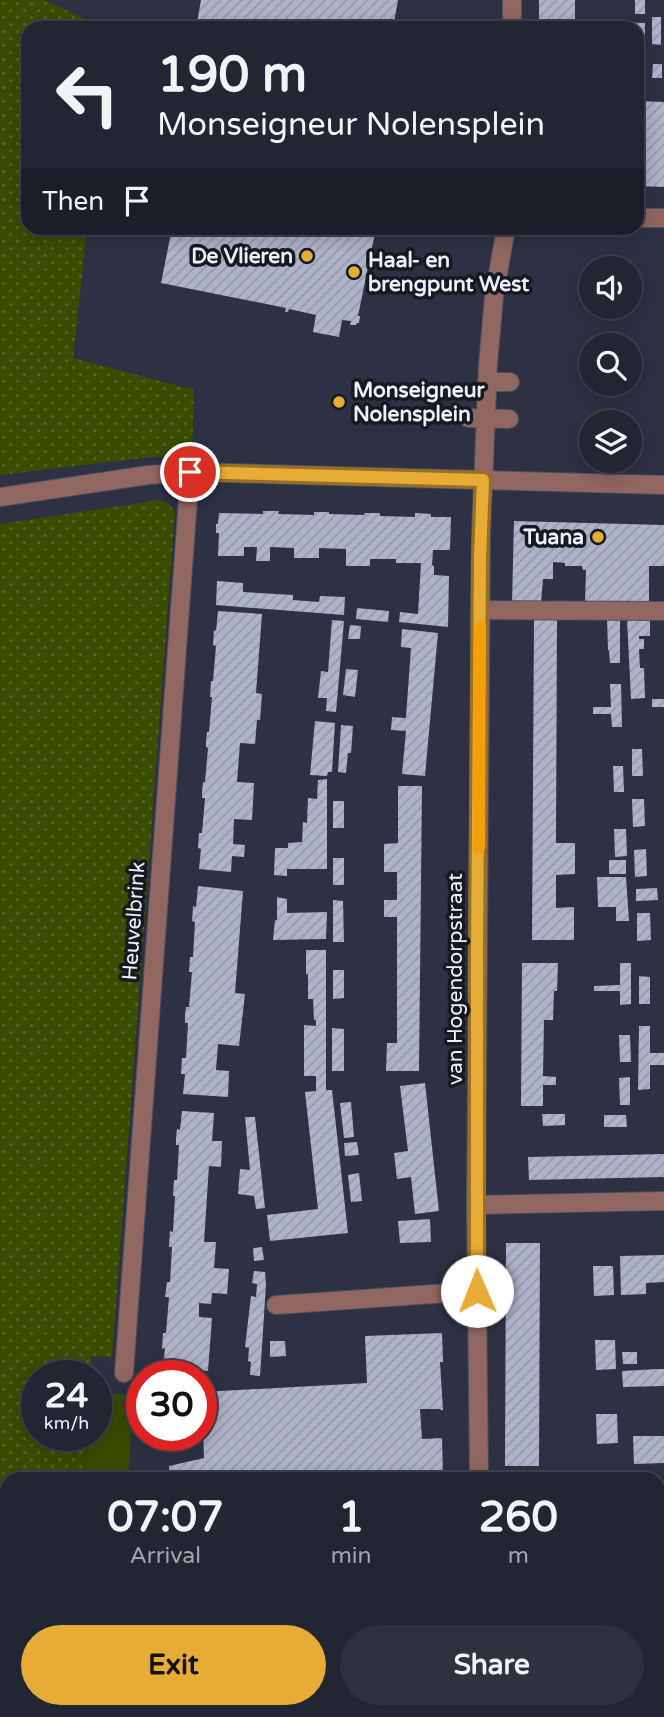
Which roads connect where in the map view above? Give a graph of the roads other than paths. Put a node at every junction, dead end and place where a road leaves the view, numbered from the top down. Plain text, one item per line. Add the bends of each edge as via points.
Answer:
1 (512, 0) edge
2 (512, 21) edge
3 (644, 218) edge
4 (664, 218) edge
5 (506, 235) edge
6 (487, 382) junction
7 (510, 382) dead end
8 (477, 419) junction
9 (509, 419) dead end
10 (190, 472) junction
11 (483, 480) junction
12 (664, 485) edge
13 (0, 497) edge
14 (480, 610) junction
15 (664, 611) edge
16 (664, 1201) edge
17 (476, 1205) junction
18 (477, 1291) junction
19 (276, 1305) dead end
20 (124, 1374) dead end
21 (479, 1472) edge

1 - 2 street
3 - 4 street
5 - 6 street via 506,271 487,294
6 - 7 street
6 - 8 street
8 - 9 street
8 - 11 street
10 - 11 street
10 - 13 street
10 - 20 street, Heuvelbrink
11 - 12 street
11 - 14 street, van Hogendorpstraat
14 - 15 street
14 - 17 street, van Hogendorpstraat
16 - 17 street
17 - 18 street, van Hogendorpstraat
18 - 19 street
18 - 21 street, van Hogendorpstraat

